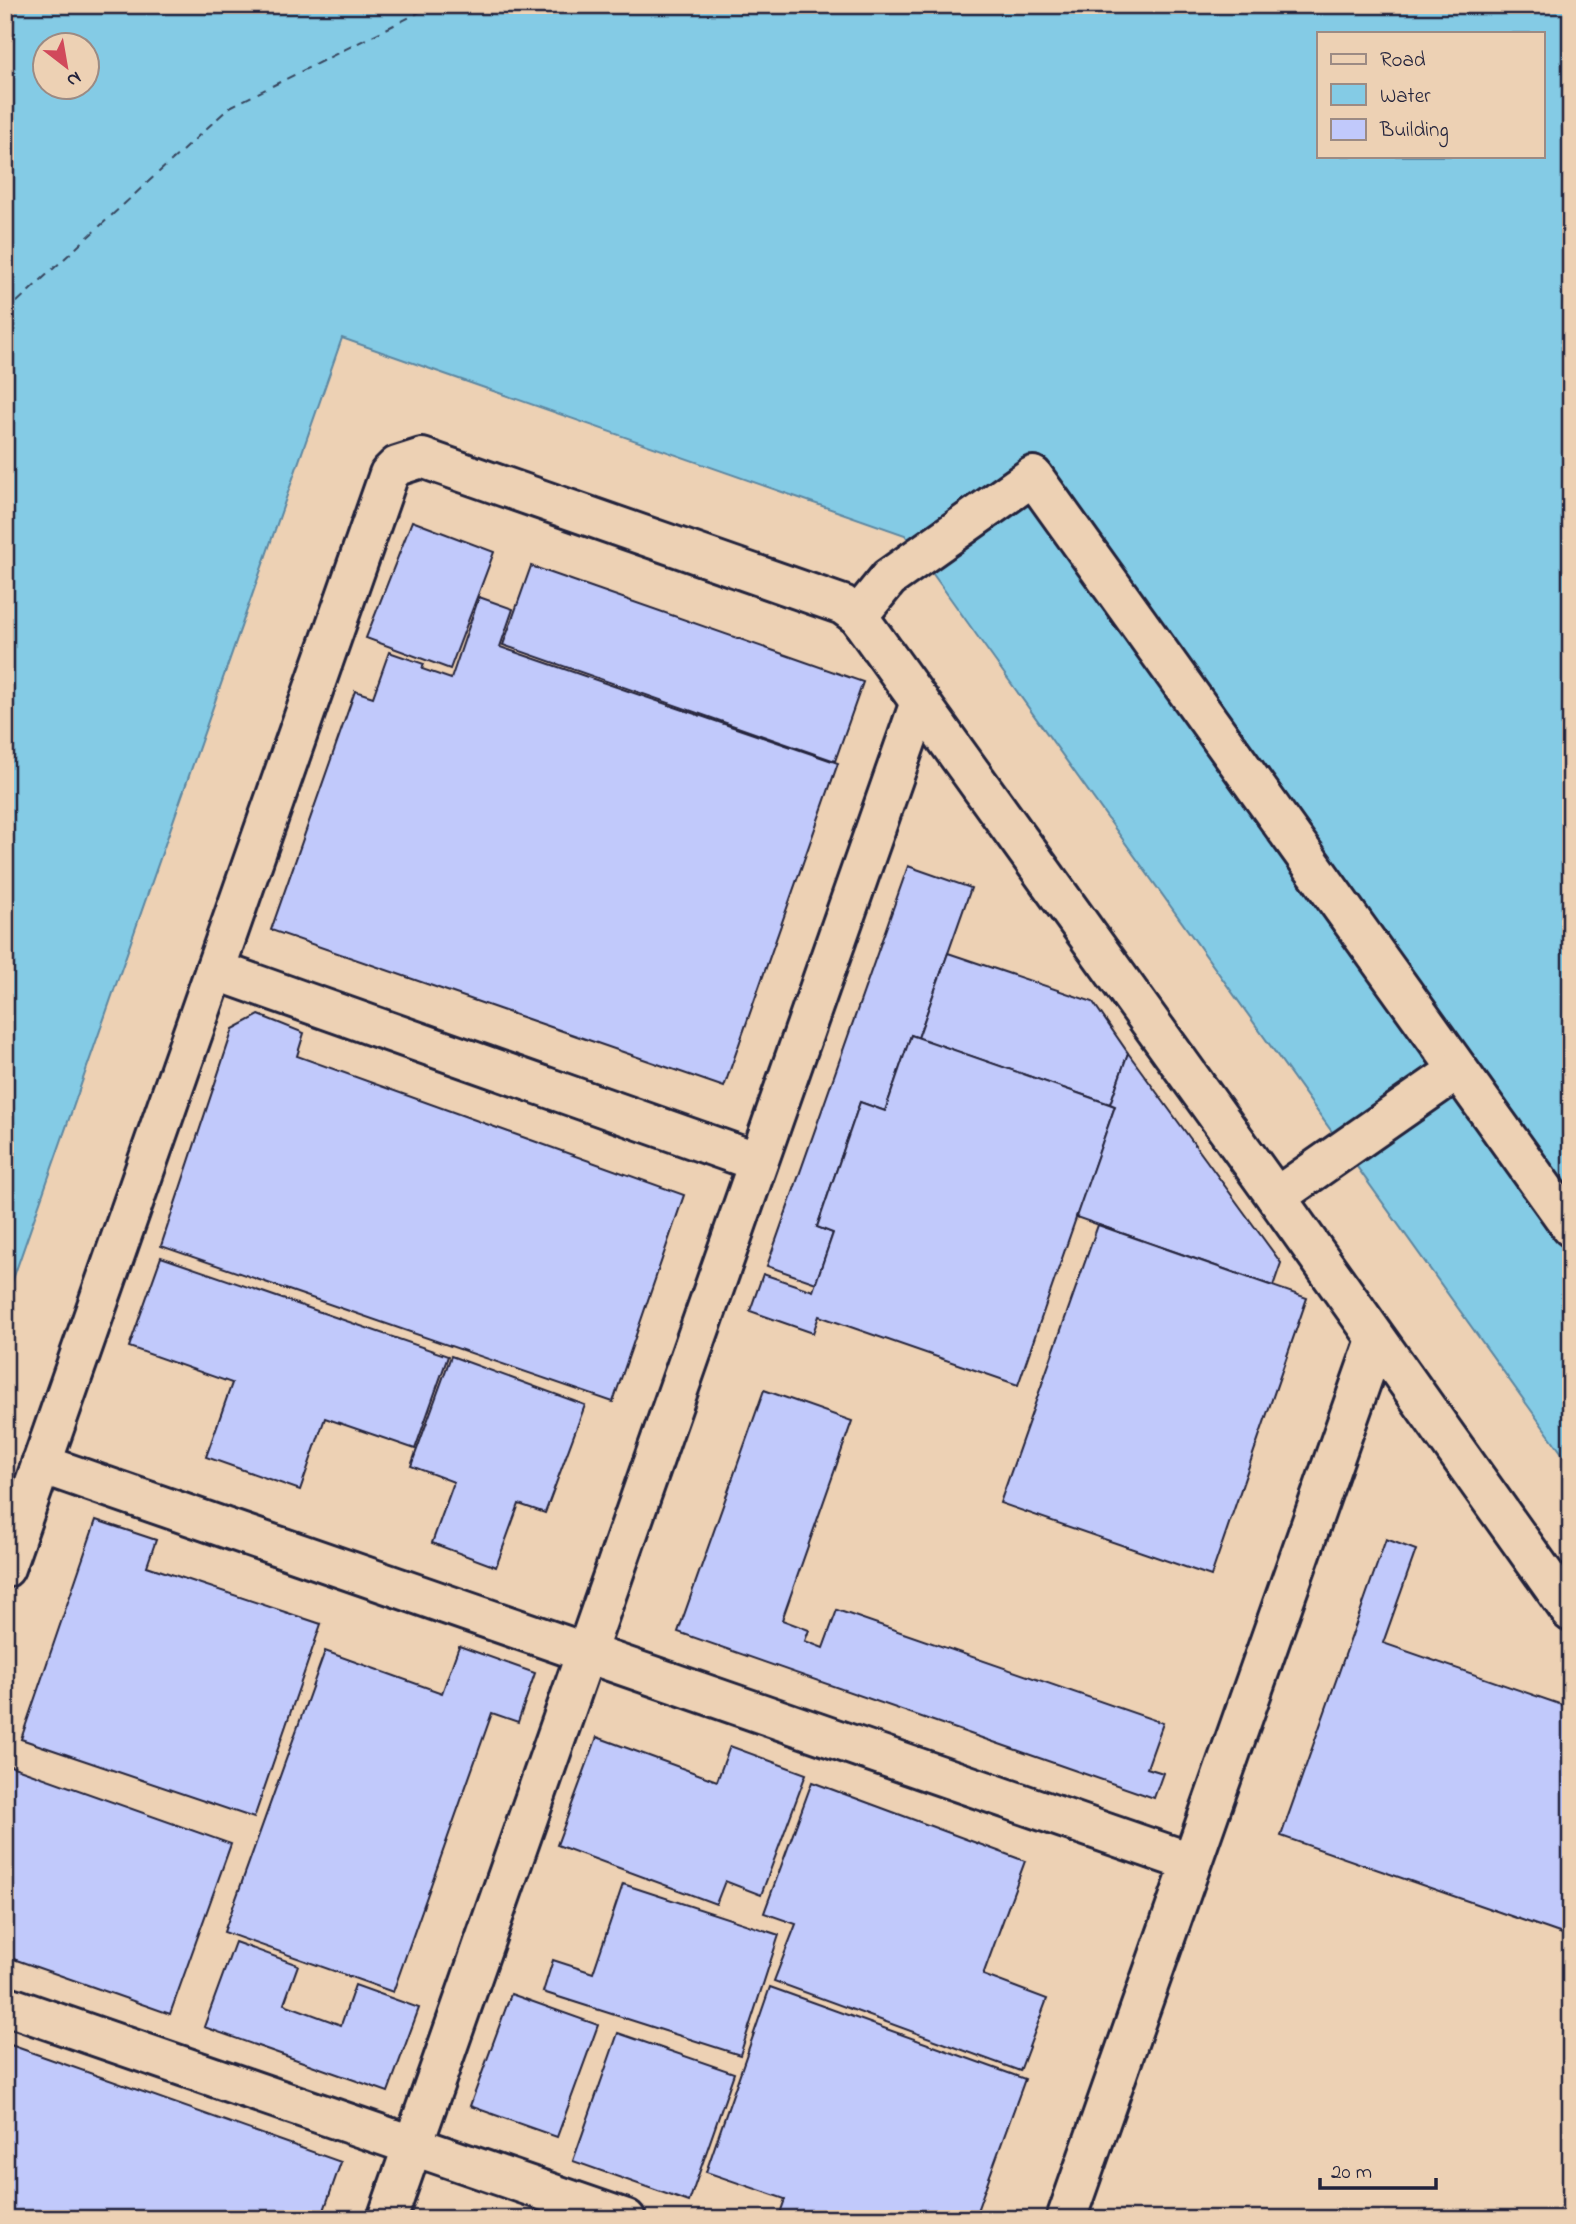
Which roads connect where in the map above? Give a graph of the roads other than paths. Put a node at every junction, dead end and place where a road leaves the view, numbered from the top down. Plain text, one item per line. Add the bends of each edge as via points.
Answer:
1 (858, 616) junction
2 (920, 702) junction
3 (215, 970) junction
4 (1458, 1070) junction
5 (758, 1162) junction
6 (1276, 1197) junction
7 (1571, 1227) edge
8 (1376, 1340) junction
9 (41, 1464) junction
10 (5, 1568) edge
11 (1571, 1612) edge
12 (585, 1654) junction
13 (1190, 1862) junction
14 (5, 2005) edge
15 (413, 2144) junction
16 (387, 2219) edge
17 (626, 2219) edge
18 (1066, 2219) edge

1 - 2 street
1 - 3 street via 843,605 439,462 422,458 397,466 389,474
1 - 4 street via 889,578 1033,476
2 - 5 street
2 - 6 street
3 - 5 street
3 - 9 street
4 - 6 street
4 - 7 street
5 - 12 street
6 - 8 street
8 - 11 street
8 - 13 street
9 - 10 street
9 - 12 street
12 - 13 street
12 - 15 street
13 - 18 street
14 - 15 street
15 - 16 street
15 - 17 street

